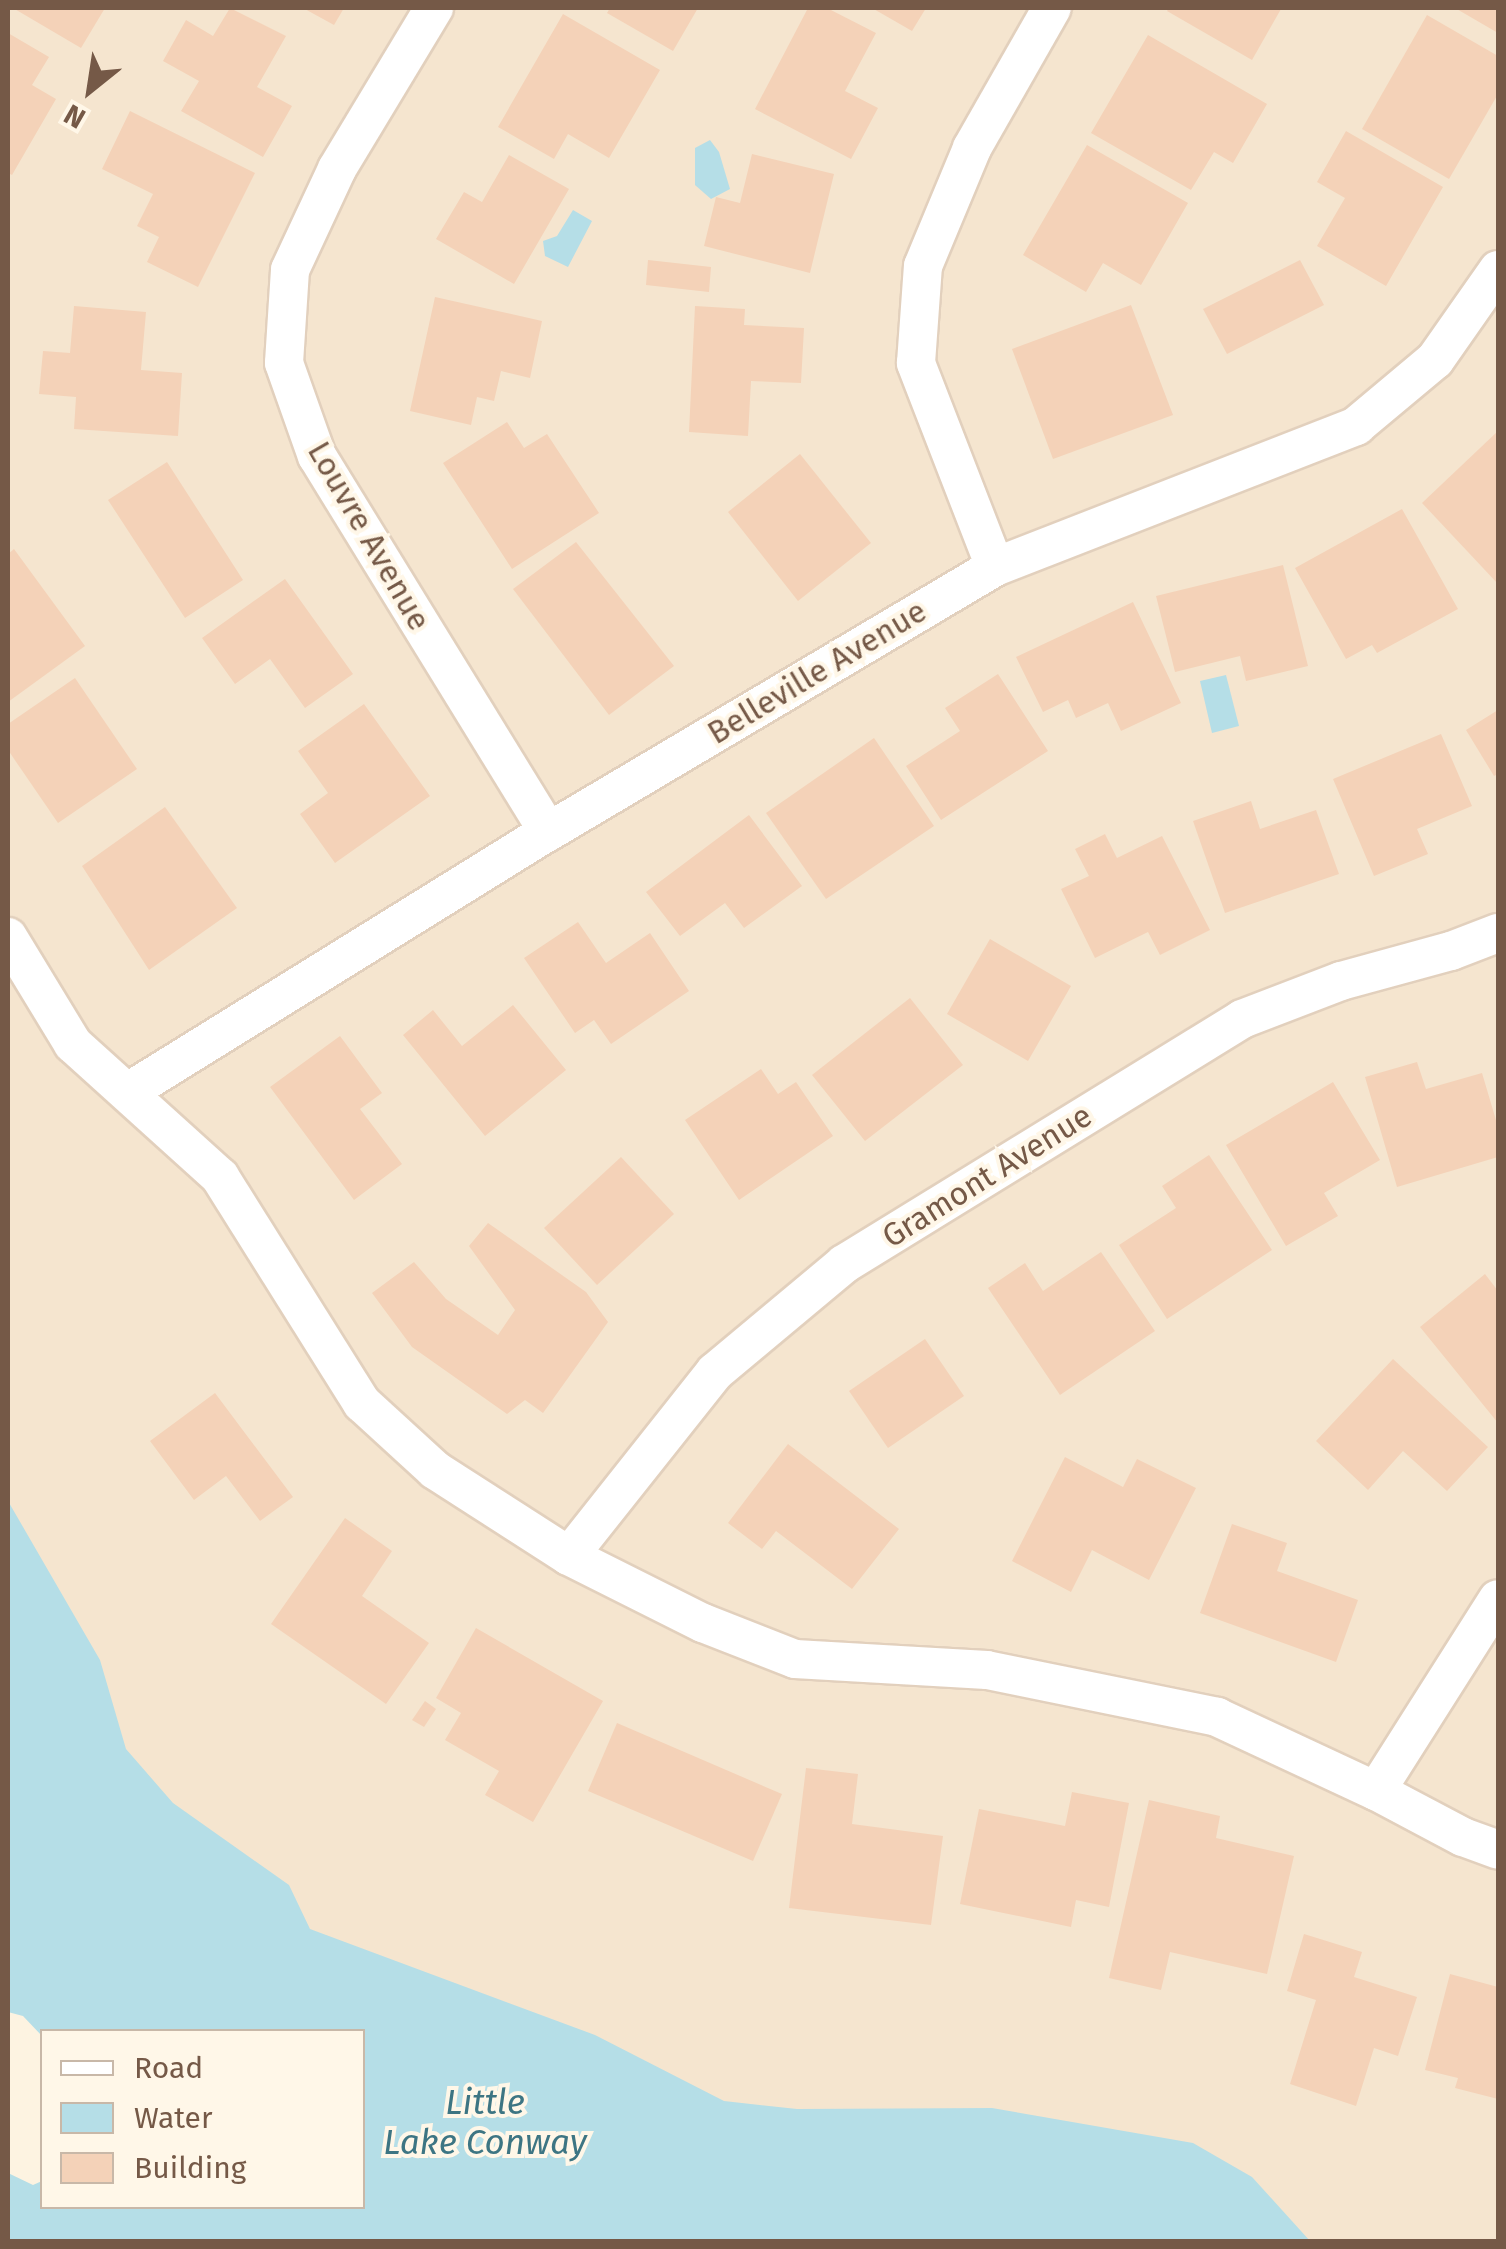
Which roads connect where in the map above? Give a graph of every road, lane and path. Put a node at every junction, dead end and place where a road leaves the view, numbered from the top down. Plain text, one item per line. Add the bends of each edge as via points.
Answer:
1 (434, 8) edge
2 (1052, 8) edge
3 (1498, 270) edge
4 (995, 567) junction
5 (548, 832) junction
6 (1498, 934) edge
7 (8, 937) edge
8 (128, 1092) junction
9 (569, 1556) junction
10 (1498, 1599) edge
11 (1376, 1791) junction
12 (1498, 1850) edge

1 - 5 street, Louvre Avenue via 337,169 290,270 284,363 316,456
2 - 4 street via 972,148 923,266 916,363
3 - 4 street, Belleville Avenue via 1434,360 1356,426
4 - 5 street, Belleville Avenue
5 - 8 street, Belleville Avenue
6 - 9 street, Gramont Avenue via 1341,980 1242,1020 844,1264 716,1372
7 - 8 street via 73,1044
8 - 9 street via 220,1176 362,1403 435,1470
9 - 11 street via 703,1623 795,1659 987,1670 1218,1717
10 - 11 street
11 - 12 street

